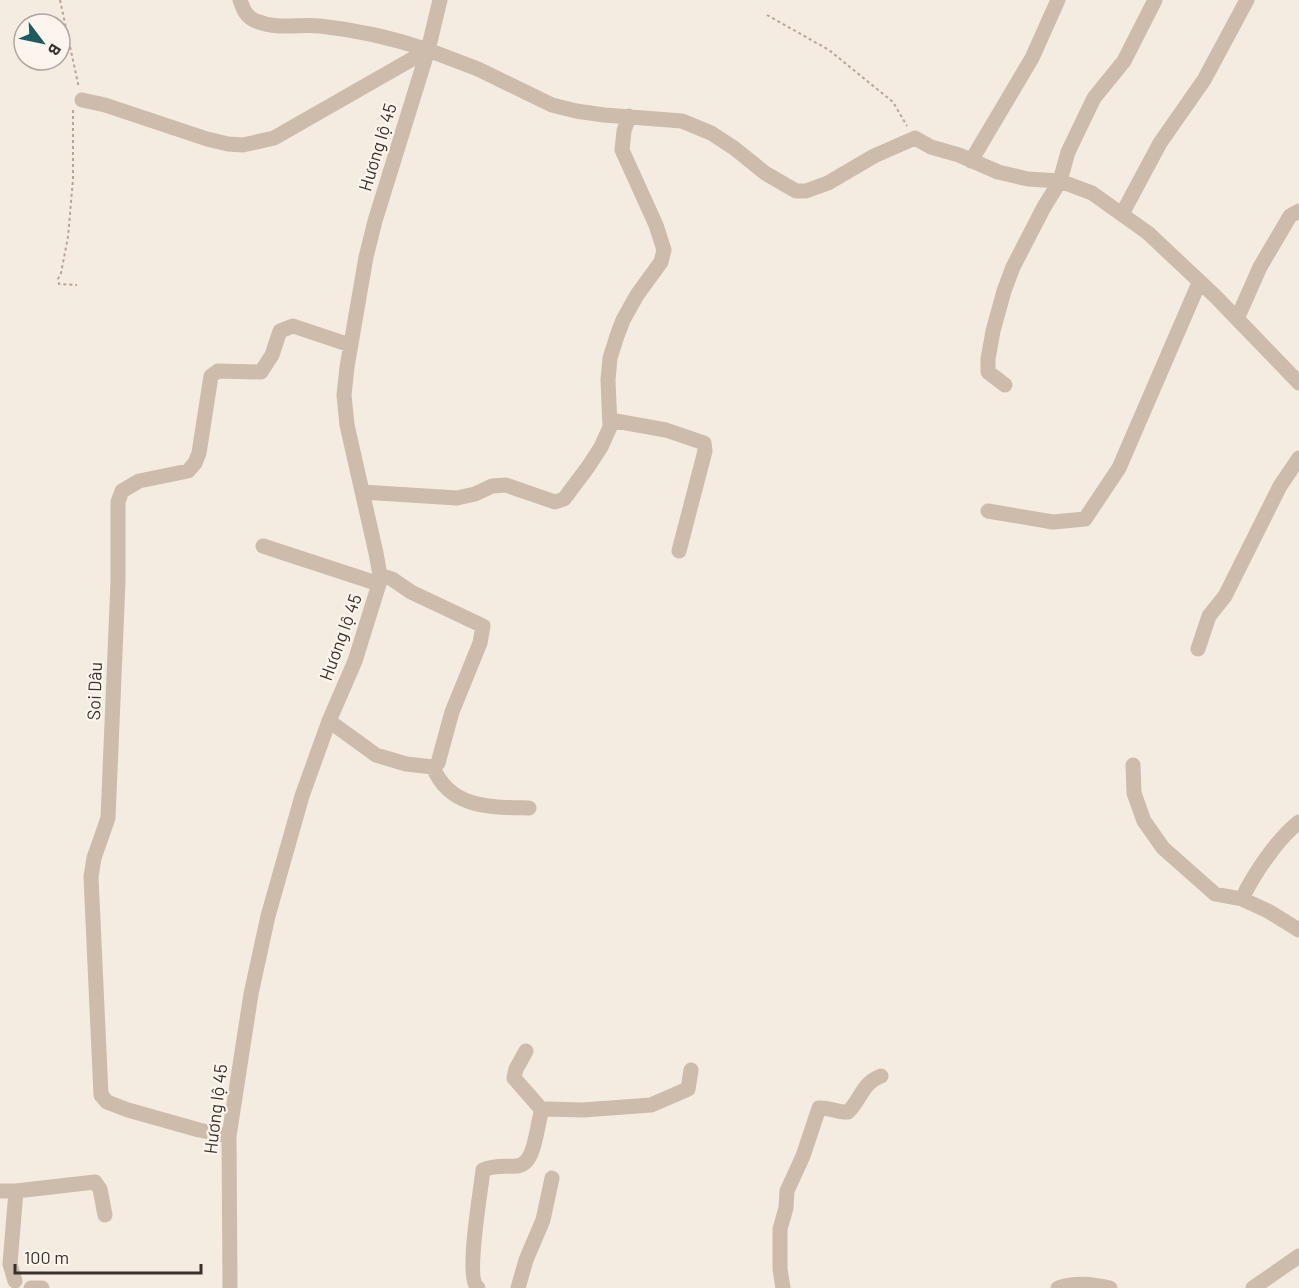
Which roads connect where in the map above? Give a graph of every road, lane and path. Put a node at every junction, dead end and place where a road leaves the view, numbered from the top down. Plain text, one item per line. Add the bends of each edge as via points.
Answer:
1 (60, 0) edge
2 (240, 0) edge
3 (440, 0) edge
4 (1058, 0) edge
5 (1155, 0) edge
6 (1247, 0) edge
7 (767, 15) dead end
8 (428, 50) junction
9 (82, 100) junction
10 (629, 117) junction
11 (915, 138) junction
12 (971, 161) junction
13 (1060, 181) junction
14 (1299, 211) edge
15 (1122, 214) junction
16 (1199, 283) junction
17 (77, 285) dead end
18 (1237, 319) junction
19 (350, 345) junction
20 (1299, 383) edge
21 (1005, 385) dead end
22 (610, 420) junction
23 (1299, 458) edge
24 (362, 492) junction
25 (988, 510) dead end
26 (263, 546) dead end
27 (679, 551) dead end
28 (379, 579) junction
29 (1198, 649) dead end
30 (329, 721) junction
31 (1133, 765) dead end
32 (433, 767) junction
33 (529, 808) dead end
34 (1299, 822) edge
35 (1242, 899) junction
36 (1299, 930) edge
37 (526, 1051) dead end
38 (691, 1070) dead end
39 (881, 1076) dead end
40 (542, 1110) junction
41 (229, 1136) junction
42 (552, 1178) dead end
43 (0, 1191) edge
44 (16, 1191) junction
45 (105, 1215) dead end
46 (1299, 1256) edge
47 (12, 1283) edge
48 (31, 1288) edge
49 (42, 1288) edge
50 (230, 1288) edge
51 (478, 1288) edge
52 (518, 1288) edge
53 (783, 1288) edge
54 (1058, 1288) edge
55 (1110, 1288) edge
56 (1253, 1288) edge

1 - 9 path
2 - 8 street via 244,12 254,20 275,27 359,31
3 - 8 street, Hương lộ 45
4 - 12 street via 1032,58
5 - 13 street via 1124,61 1094,98 1068,152
6 - 15 street via 1204,80 1160,143
7 - 11 path via 829,50 893,102
8 - 9 street via 274,138 243,145 207,139
8 - 10 street via 552,105
8 - 19 street, Hương lộ 45 via 375,221
9 - 17 path via 73,108 68,237 58,279 59,284
10 - 11 street via 682,121 711,133 796,191 828,183 883,151
10 - 22 street via 622,150 664,250 661,262 623,320 610,358
11 - 12 street
12 - 13 street via 1028,179
13 - 15 street via 1092,193
13 - 21 street via 1013,267 1001,301 988,372
14 - 18 street via 1290,216 1260,267
15 - 16 street via 1148,233
16 - 18 street
16 - 25 street via 1119,468 1085,519 1053,522
18 - 20 street
19 - 24 street, Hương lộ 45 via 344,394
19 - 41 street, Soi Dâu via 293,326 280,331 261,372 218,371 211,376 195,463 188,471 139,481 122,491 118,502 108,818 92,876 100,1095 128,1110
22 - 24 street via 601,447 588,467 564,499 555,502 506,485 457,498
22 - 27 street via 666,430 704,443
23 - 29 street via 1280,486 1225,596 1209,616
24 - 28 street, Hương lộ 45
26 - 28 street
28 - 30 street, Hương lộ 45 via 355,661
28 - 32 street via 392,579 483,626 438,763
30 - 32 street via 376,755
30 - 41 street, Hương lộ 45 via 302,796 268,916 251,994
31 - 35 street via 1134,793 1144,821 1163,848 1215,894
32 - 33 street via 437,778 452,793 471,803
34 - 35 street via 1253,878
35 - 36 street
37 - 40 street via 514,1078
38 - 40 street via 688,1089 651,1105
39 - 53 street via 869,1080 848,1112 819,1108 787,1191 780,1229
40 - 51 street via 527,1162 522,1166 483,1170 472,1260 472,1278
41 - 50 street, Hương lộ 45
42 - 52 street via 543,1220
43 - 44 street
44 - 45 street via 95,1182
44 - 47 street
46 - 56 street
48 - 49 street
54 - 55 street via 1089,1284

